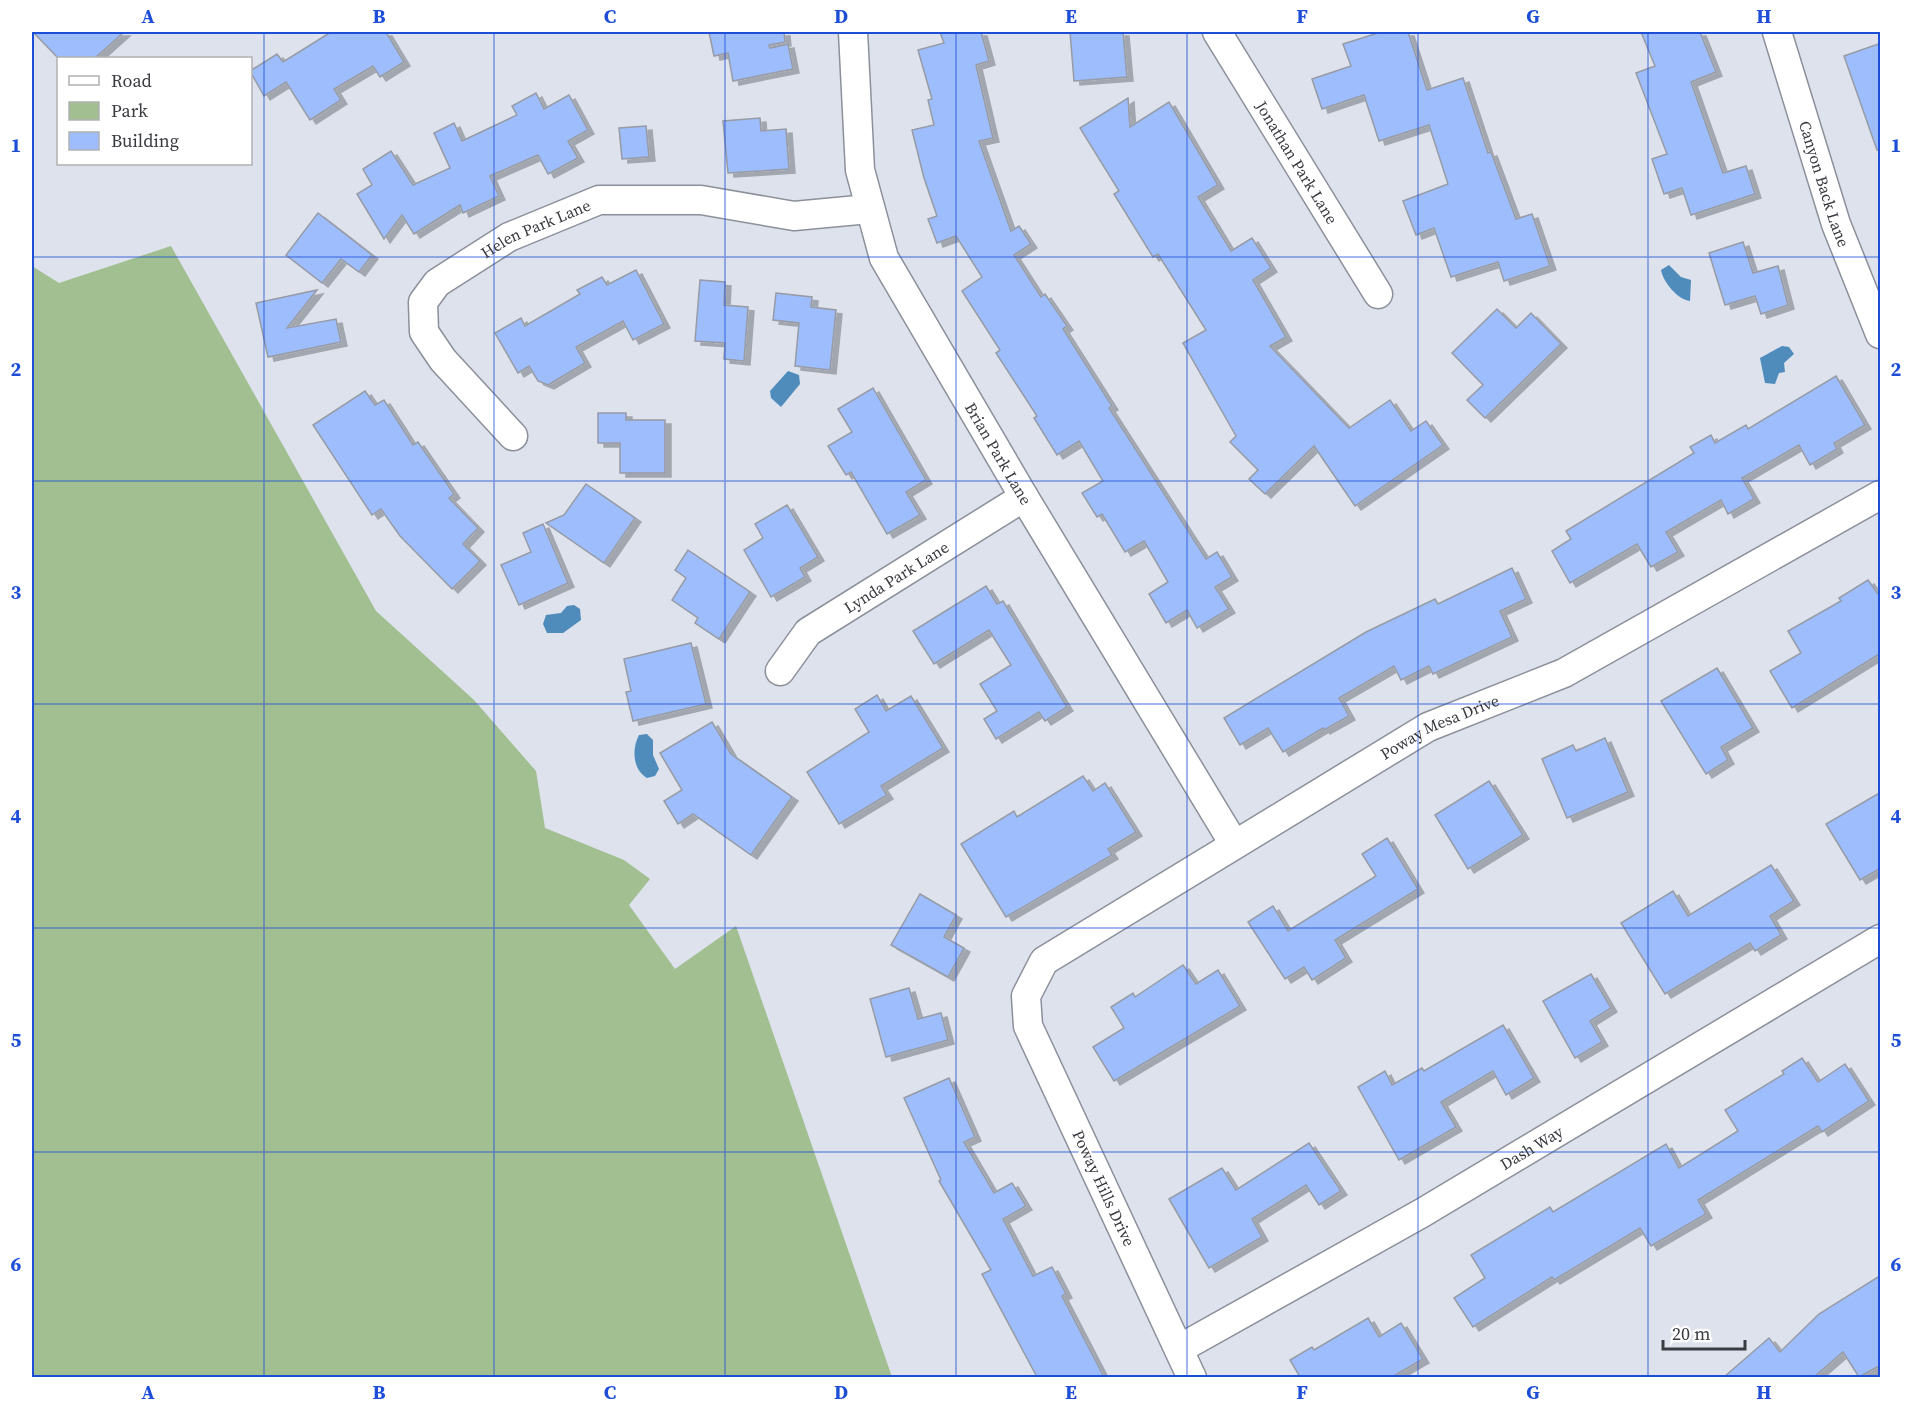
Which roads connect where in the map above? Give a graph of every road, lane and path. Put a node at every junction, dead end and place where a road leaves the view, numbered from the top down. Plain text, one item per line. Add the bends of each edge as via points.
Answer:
1 (853, 32) edge
2 (1217, 32) edge
3 (1777, 32) edge
4 (869, 209) junction
5 (1378, 294) dead end
6 (1881, 334) edge
7 (513, 436) dead end
8 (1881, 495) edge
9 (1024, 497) junction
10 (780, 671) dead end
11 (1234, 844) junction
12 (1881, 939) edge
13 (1026, 996) joint
14 (1179, 1349) junction
15 (1192, 1377) edge

1 - 4 street, Brian Park Lane via 860,170
2 - 5 street, Jonathan Park Lane
3 - 6 street, Canyon Back Lane via 1836,224
4 - 7 street, Helen Park Lane via 794,216 701,200 599,200 500,242 437,283 423,302 424,332 443,360
4 - 9 street, Brian Park Lane via 884,258
8 - 11 street, Poway Mesa Drive via 1564,672 1428,727
9 - 10 street, Lynda Park Lane via 808,632
9 - 11 street, Brian Park Lane
11 - 13 street, Poway Mesa Drive via 1044,961
12 - 14 street, Dash Way via 1422,1213
13 - 14 street, Poway Hills Drive via 1028,1026
14 - 15 street, Poway Hills Drive

